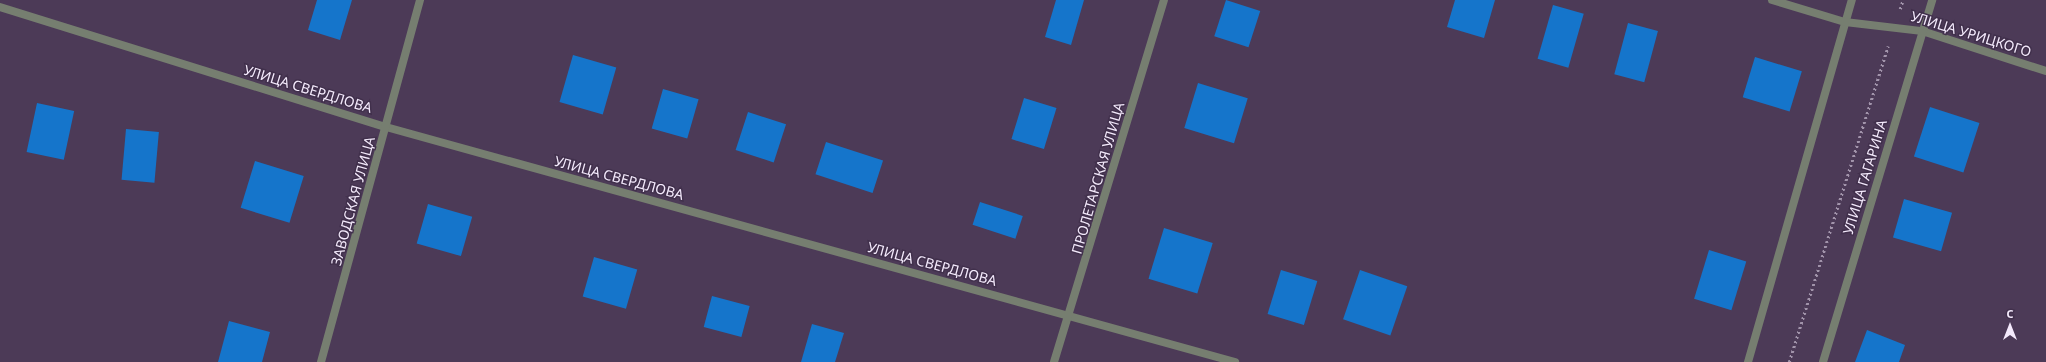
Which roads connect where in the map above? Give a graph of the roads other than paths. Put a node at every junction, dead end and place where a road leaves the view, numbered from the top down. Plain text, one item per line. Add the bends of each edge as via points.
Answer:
1 (420, 0) edge
2 (1164, 0) edge
3 (1772, 0) edge
4 (1852, 0) edge
5 (1932, 0) edge
6 (0, 7) edge
7 (1845, 22) junction
8 (1922, 31) junction
9 (2046, 71) edge
10 (386, 127) junction
11 (1071, 316) junction
12 (322, 362) edge
13 (1054, 362) edge
14 (1235, 362) edge
15 (1748, 362) edge
16 (1823, 362) edge

1 - 10 street, ЗАВОДСКАЯ УЛИЦА
2 - 11 street, ПРОЛЕТАРСКАЯ УЛИЦА
3 - 7 street, УЛИЦА УРИЦКОГО
4 - 7 street
5 - 8 street, УЛИЦА ГАГАРИНА
6 - 10 street, УЛИЦА СВЕРДЛОВА
7 - 8 street, УЛИЦА УРИЦКОГО via 1895,25
7 - 15 street
8 - 9 street, УЛИЦА УРИЦКОГО
8 - 16 street, УЛИЦА ГАГАРИНА
10 - 11 street, УЛИЦА СВЕРДЛОВА
10 - 12 street, ЗАВОДСКАЯ УЛИЦА
11 - 13 street, ПРОЛЕТАРСКАЯ УЛИЦА
11 - 14 street, УЛИЦА СВЕРДЛОВА

